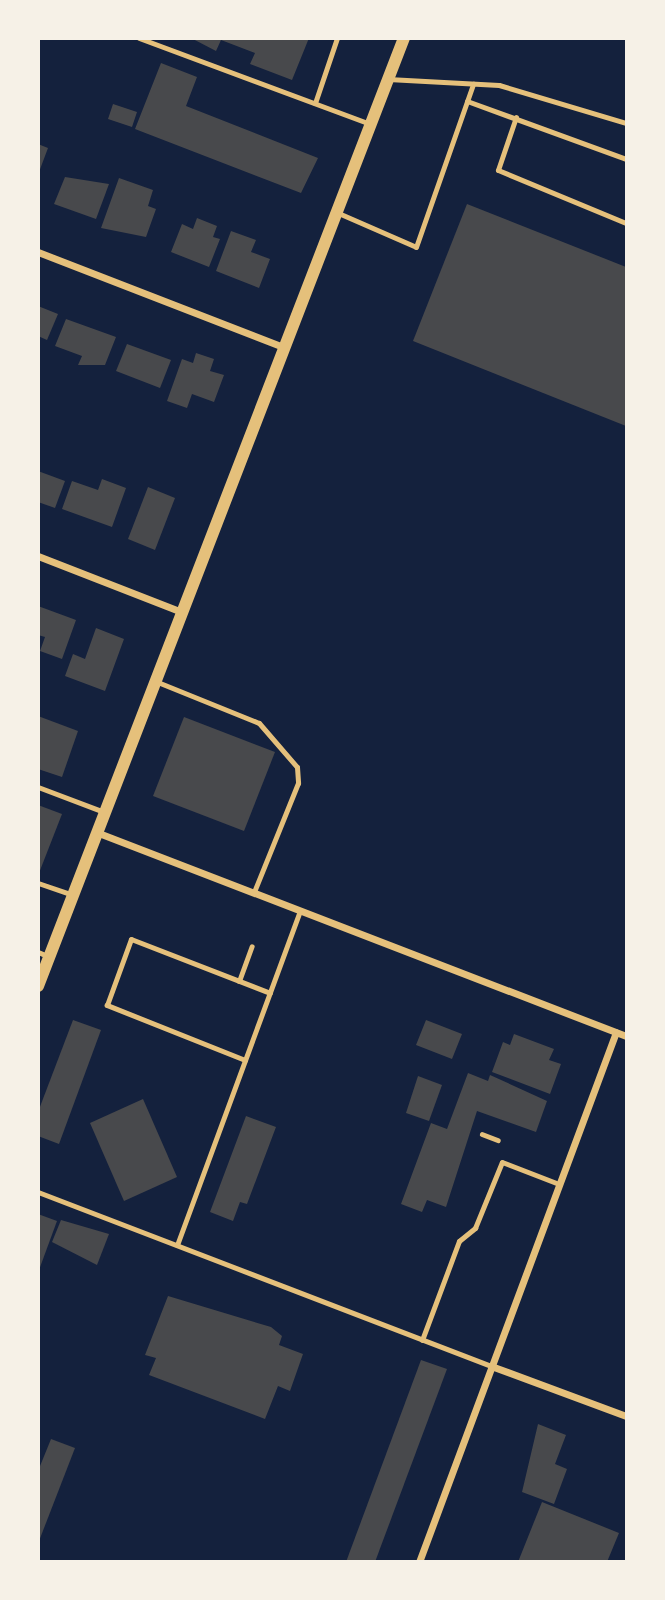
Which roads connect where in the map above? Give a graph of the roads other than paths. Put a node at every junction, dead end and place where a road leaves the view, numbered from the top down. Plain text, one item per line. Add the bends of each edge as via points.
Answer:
1 (139, 38) edge
2 (337, 38) edge
3 (404, 38) edge
4 (148, 40) edge
5 (388, 79) junction
6 (473, 84) junction
7 (467, 101) junction
8 (315, 103) junction
9 (516, 117) junction
10 (626, 123) edge
11 (370, 124) junction
12 (626, 159) edge
13 (335, 212) junction
14 (626, 223) edge
15 (38, 252) edge
16 (283, 347) junction
17 (38, 556) edge
18 (182, 612) junction
19 (155, 681) junction
20 (38, 787) edge
21 (104, 812) junction
22 (96, 832) junction
23 (38, 883) edge
24 (254, 892) junction
25 (72, 895) junction
26 (300, 910) junction
27 (252, 946) dead end
28 (44, 954) edge
29 (239, 981) junction
30 (38, 986) edge
31 (270, 993) junction
32 (616, 1032) junction
33 (626, 1036) edge
34 (245, 1060) junction
35 (559, 1184) junction
36 (38, 1192) edge
37 (177, 1245) junction
38 (422, 1340) junction
39 (491, 1366) junction
40 (626, 1416) edge
41 (421, 1561) edge

1 - 4 lane
2 - 8 lane
3 - 5 street
4 - 8 lane
5 - 6 lane
5 - 11 street
6 - 7 lane
6 - 10 lane via 501,86
7 - 9 lane
7 - 13 lane via 416,247
8 - 11 lane
9 - 12 lane
9 - 14 lane via 498,170
11 - 13 street
13 - 16 street
15 - 16 street
16 - 18 street
17 - 18 street
18 - 19 street
19 - 21 street
19 - 24 lane via 259,723 297,767 298,783
20 - 21 lane
21 - 22 street
22 - 24 street
22 - 25 street
23 - 25 lane
24 - 26 street
25 - 28 street
26 - 31 lane
26 - 32 street
27 - 29 lane
28 - 30 street
29 - 31 lane
29 - 34 lane via 131,939 107,1005
31 - 34 lane
32 - 33 street
32 - 35 street
34 - 37 lane
35 - 38 lane via 502,1162 475,1228 459,1241
35 - 39 street
36 - 37 lane
37 - 38 lane
38 - 39 lane
39 - 40 street
39 - 41 street

